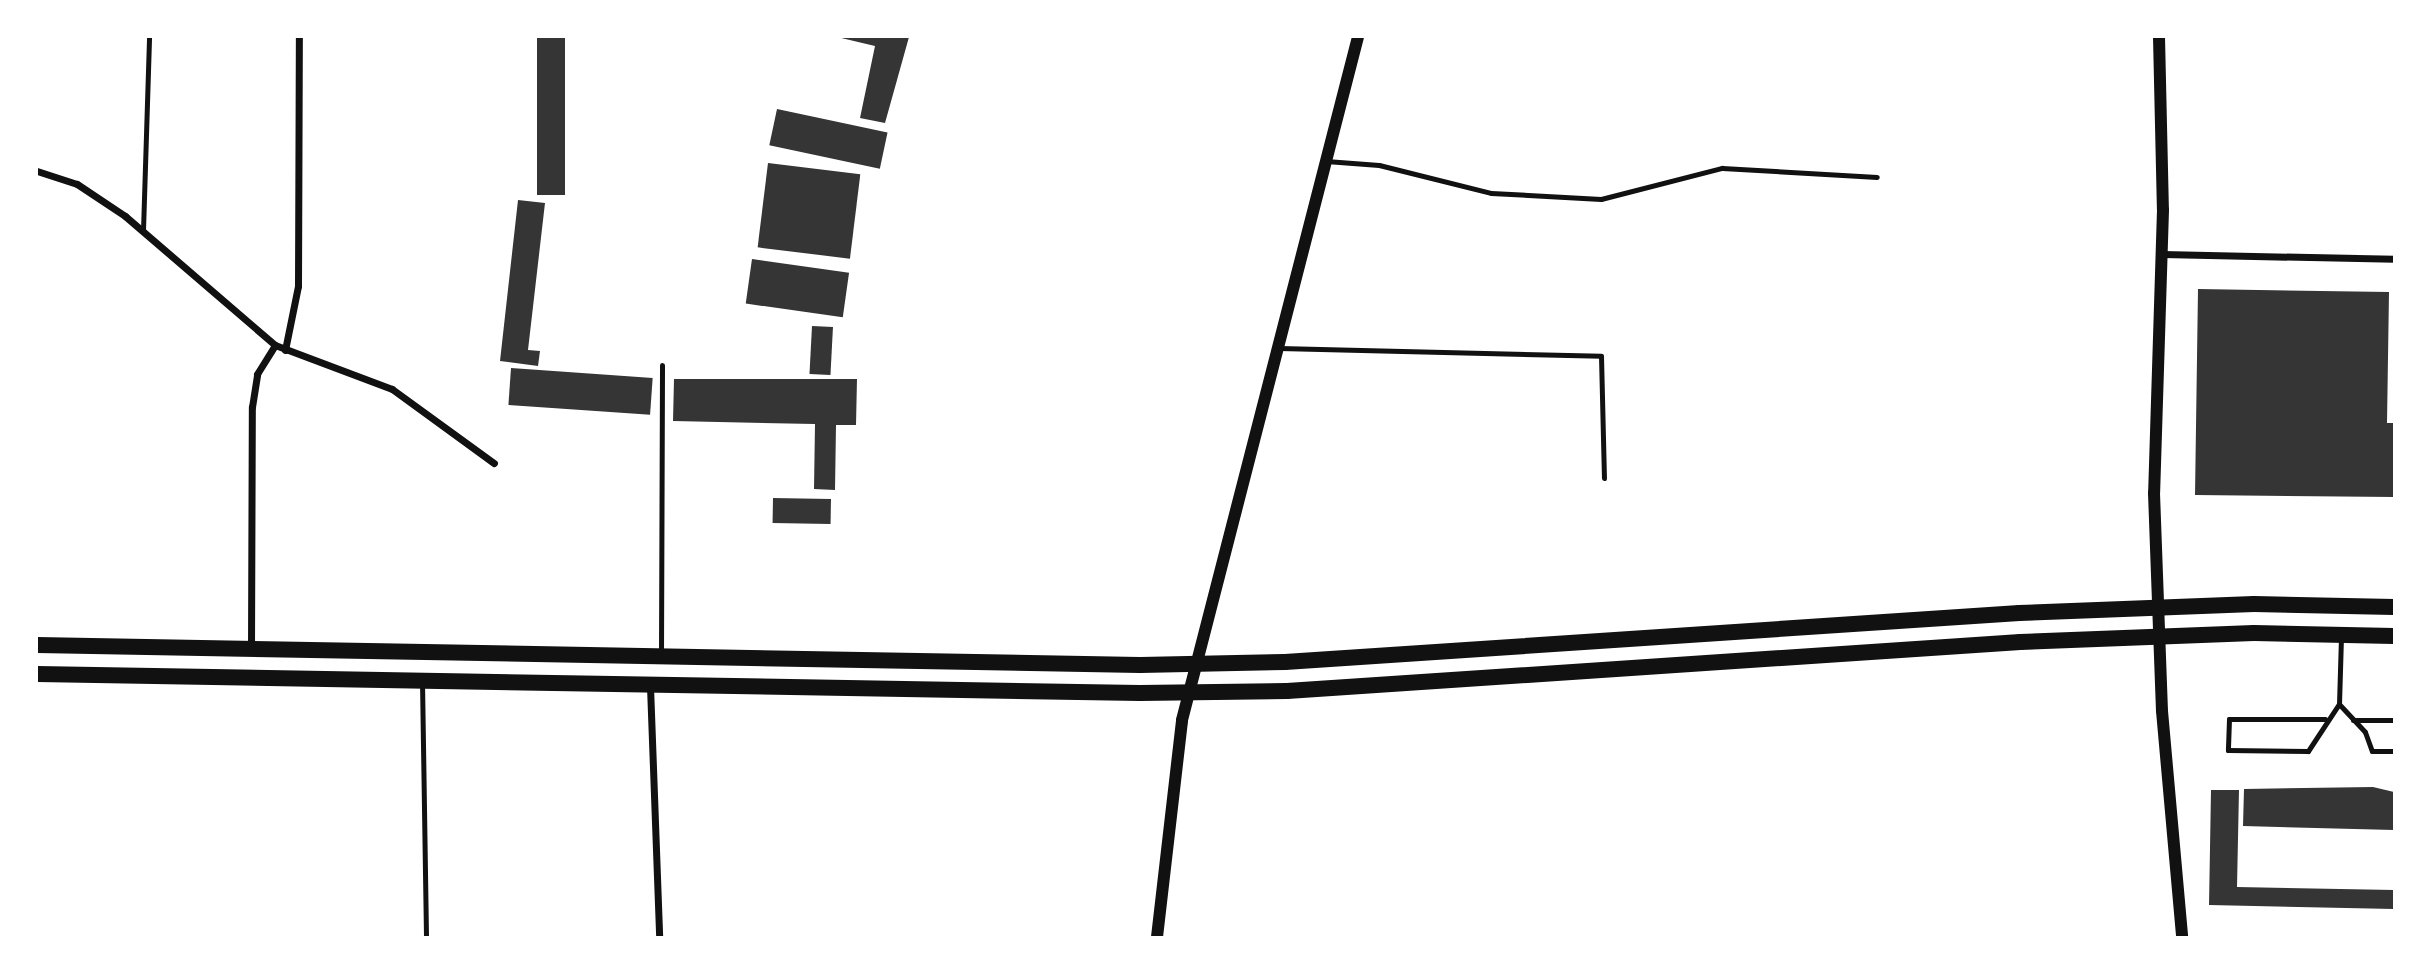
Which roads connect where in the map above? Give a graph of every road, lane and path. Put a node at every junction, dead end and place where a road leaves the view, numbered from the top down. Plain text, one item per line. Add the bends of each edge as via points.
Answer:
1 (149, 37) edge
2 (299, 37) edge
3 (1358, 37) edge
4 (2159, 37) edge
5 (1326, 161) junction
6 (37, 171) edge
7 (1877, 177) dead end
8 (142, 230) junction
9 (2162, 254) junction
10 (2394, 258) edge
11 (275, 345) junction
12 (1277, 348) junction
13 (285, 350) junction
14 (662, 365) dead end
15 (494, 463) dead end
16 (1604, 478) dead end
17 (2394, 607) edge
18 (2158, 608) junction
19 (2341, 635) junction
20 (2394, 636) edge
21 (2159, 637) junction
22 (37, 645) edge
23 (251, 649) junction
24 (661, 656) junction
25 (1195, 664) junction
26 (37, 674) edge
27 (422, 681) junction
28 (650, 685) junction
29 (1188, 692) junction
30 (2339, 704) junction
31 (2325, 719) junction
32 (2353, 720) junction
33 (2394, 720) edge
34 (2394, 751) edge
35 (426, 937) edge
36 (659, 937) edge
37 (1157, 937) edge
38 (2182, 937) edge

1 - 8 lane
2 - 13 street via 298,286
3 - 5 street
4 - 9 street
5 - 7 lane via 1379,165 1491,193 1601,199 1722,168
5 - 12 street
6 - 8 street via 77,184
8 - 11 street
9 - 10 street
9 - 18 street via 2154,493
11 - 13 street
11 - 23 street via 257,374 252,407
12 - 16 lane via 1601,356
12 - 25 street
13 - 15 street via 392,389
14 - 24 lane
17 - 18 main road
18 - 21 street
18 - 25 main road
19 - 20 main road
19 - 21 main road
19 - 30 lane
21 - 29 main road
21 - 38 street
22 - 23 main road
23 - 24 main road
24 - 25 main road
25 - 29 street
26 - 27 main road
27 - 28 main road
27 - 35 lane
28 - 29 main road
28 - 36 street
29 - 37 street
30 - 31 lane
30 - 32 lane
31 - 31 lane via 2229,719 2228,750 2308,751
32 - 33 lane
32 - 34 lane via 2372,751

